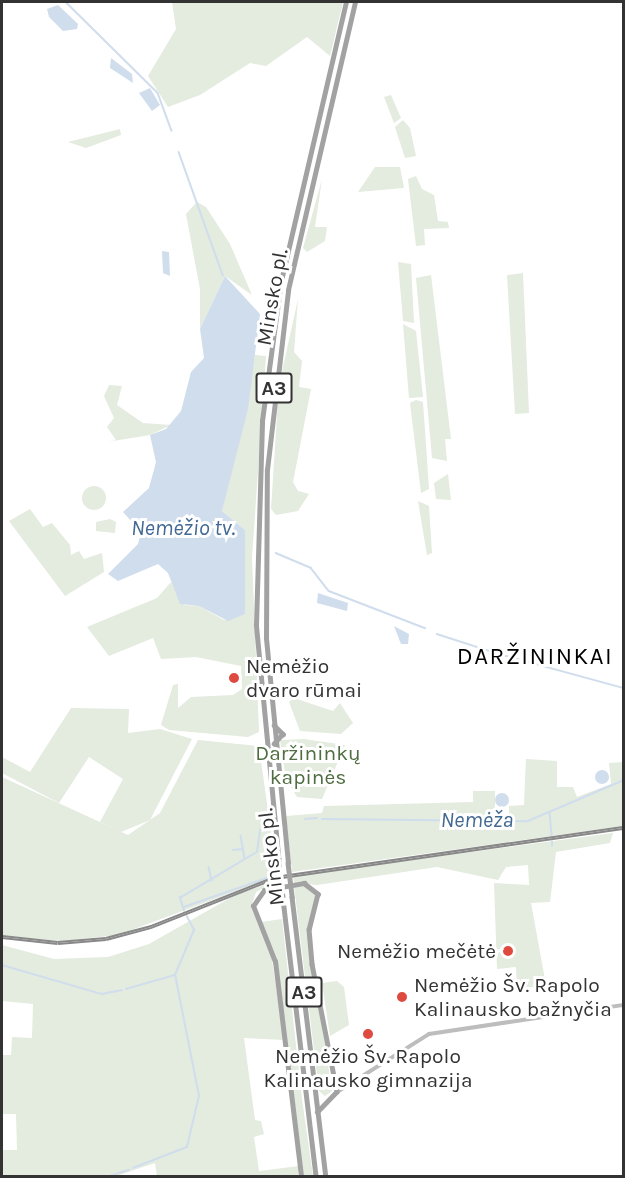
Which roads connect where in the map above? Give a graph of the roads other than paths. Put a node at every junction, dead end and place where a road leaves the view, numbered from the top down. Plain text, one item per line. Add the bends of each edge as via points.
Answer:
1 (346, 2) edge
2 (355, 2) edge
3 (272, 723) junction
4 (274, 744) junction
5 (624, 1005) edge
6 (315, 1089) junction
7 (337, 1092) junction
8 (328, 1097) junction
9 (318, 1112) junction
10 (301, 1176) edge
11 (316, 1176) edge
12 (326, 1176) edge

1 - 11 highway, Minsko pl. / A3, bridge via 283,271 261,421 256,625 279,865
2 - 3 highway, Minsko pl. / A3 via 297,247 275,378 264,531
3 - 4 highway, Minsko pl. / A3
3 - 4 highway via 283,734
4 - 6 highway, Minsko pl. / A3, bridge
5 - 7 main road via 429,1034
6 - 8 highway
6 - 9 highway, Minsko pl. / A3
7 - 8 highway
7 - 10 highway via 312,964 309,929 317,891 304,883 264,890 253,906 275,962
8 - 9 highway
9 - 12 highway, Minsko pl. / A3

